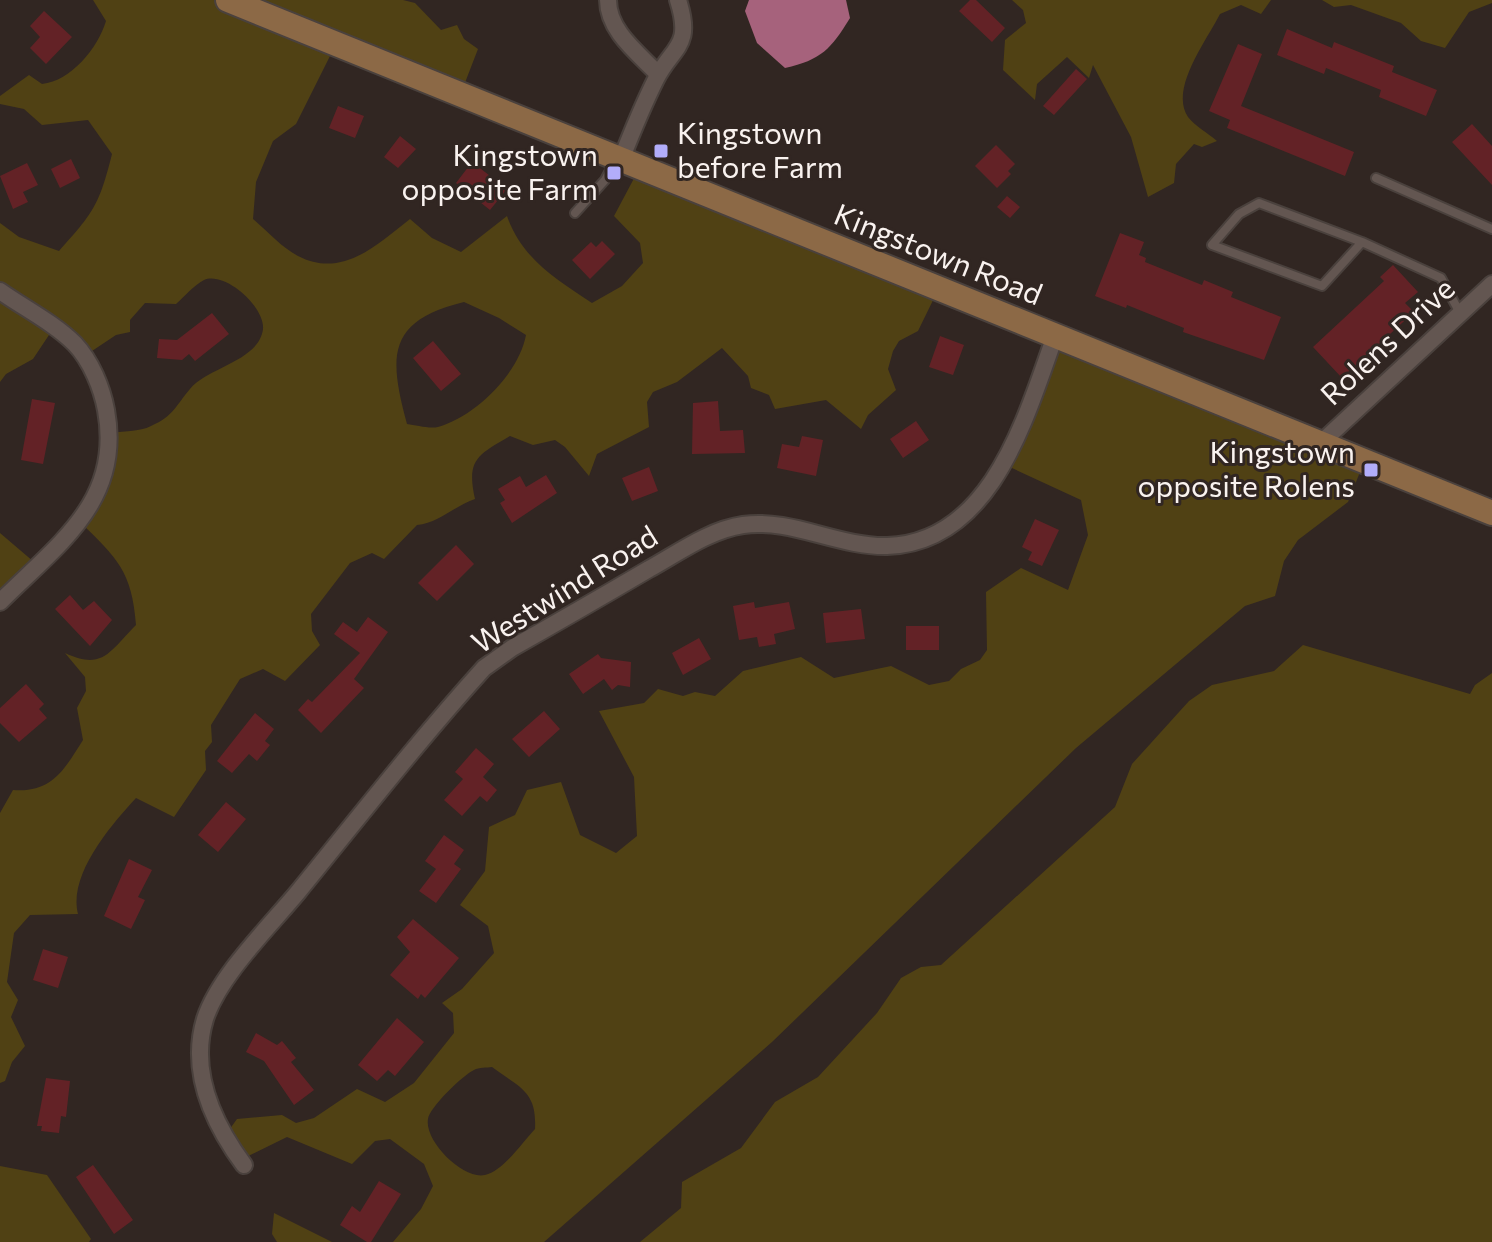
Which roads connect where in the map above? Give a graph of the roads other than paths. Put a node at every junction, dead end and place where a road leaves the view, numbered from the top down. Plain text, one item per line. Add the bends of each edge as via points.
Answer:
1 (228, 0) edge
2 (608, 0) edge
3 (678, 0) edge
4 (658, 74) junction
5 (619, 159) junction
6 (1376, 178) dead end
7 (575, 213) dead end
8 (1492, 229) edge
9 (1362, 242) junction
10 (1492, 284) edge
11 (0, 291) edge
12 (1460, 314) junction
13 (1055, 336) junction
14 (1323, 441) junction
15 (1492, 513) edge
16 (0, 602) edge
17 (244, 1165) dead end

1 - 5 main road, Kingstown Road
2 - 4 street via 618,32
3 - 4 street via 683,29 679,47
4 - 5 street
5 - 7 lane
5 - 13 main road, Kingstown Road
6 - 8 lane
9 - 9 lane via 1322,286 1212,245 1239,214 1259,203
9 - 12 lane via 1441,278
10 - 12 street, Rolens Drive
11 - 16 street via 76,345 104,396 110,457 100,489 78,524
12 - 14 street, Rolens Drive
13 - 14 main road, Kingstown Road
13 - 17 street, Westwind Road via 1023,423 994,478 978,502 952,524 887,546 773,524 741,525 705,537 484,668 261,936 206,1017 200,1047 202,1079 210,1110
14 - 15 main road, Kingstown Road

